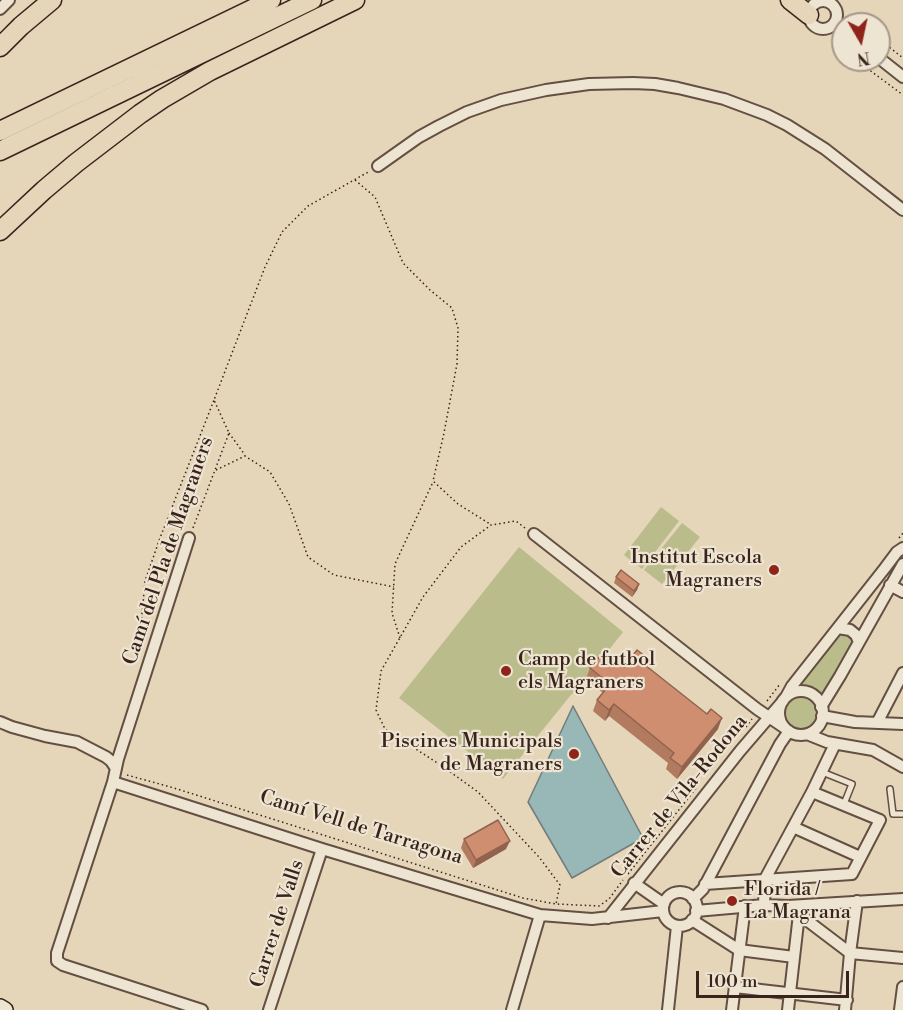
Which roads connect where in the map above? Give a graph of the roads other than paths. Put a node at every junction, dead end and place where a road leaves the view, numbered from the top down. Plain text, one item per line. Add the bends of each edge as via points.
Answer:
1 (9, 0) edge
2 (52, 0) edge
3 (271, 0) edge
4 (312, 0) edge
5 (790, 0) edge
6 (832, 1) edge
7 (354, 2) edge
8 (812, 4) edge
9 (0, 9) edge
10 (831, 27) edge
11 (0, 47) edge
12 (891, 68) edge
13 (903, 77) edge
14 (0, 130) edge
15 (0, 151) edge
16 (378, 166) road end
17 (903, 210) edge
18 (0, 231) edge
19 (534, 534) road end
20 (189, 538) road end
21 (899, 545) edge
22 (903, 564) edge
23 (890, 585) junction
24 (903, 592) edge
25 (838, 628) junction
26 (859, 642) junction
27 (903, 674) edge
28 (784, 699) junction
29 (822, 711) junction
30 (769, 717) junction
31 (0, 722) edge
32 (877, 723) junction
33 (903, 724) edge
34 (787, 729) junction
35 (807, 734) junction
36 (835, 744) junction
37 (903, 766) edge
38 (822, 772) junction
39 (114, 774) junction
40 (890, 789) dead end
41 (812, 792) junction
42 (844, 805) junction
43 (903, 814) edge
44 (793, 827) junction
45 (322, 849) junction
46 (860, 857) junction
47 (765, 879) junction
48 (634, 883) junction
49 (705, 884) junction
50 (903, 898) edge
51 (693, 899) junction
52 (857, 902) junction
53 (764, 904) junction
54 (745, 906) junction
55 (788, 906) junction
56 (663, 907) junction
57 (799, 914) junction
58 (540, 915) junction
59 (694, 915) junction
60 (608, 918) junction
61 (677, 926) junction
62 (740, 950) junction
63 (850, 953) junction
64 (794, 957) junction
65 (903, 958) edge
66 (735, 987) junction
67 (903, 987) edge
68 (789, 994) junction
69 (846, 1005) edge
70 (0, 1007) edge
71 (5, 1010) edge
72 (202, 1010) edge
73 (268, 1010) edge
74 (512, 1010) edge
75 (668, 1010) edge
76 (732, 1010) edge
77 (788, 1010) edge
78 (900, 1010) edge

1 - 9 street
2 - 11 highway
3 - 14 highway
4 - 15 highway
5 - 8 highway
6 - 8 street
7 - 18 highway via 210,70 162,99 76,163
8 - 10 street via 810,20 817,27
12 - 13 street
16 - 17 street via 439,126 501,100 579,85 655,84 724,99 787,125 825,149
19 - 30 street
20 - 39 street, Camí del Pla de Magraners
21 - 25 street, Carrer de Vila-Rodona
22 - 23 street
23 - 24 street
23 - 26 street
25 - 26 street via 850,630
25 - 28 street, Carrer de Vila-Rodona
26 - 29 street
27 - 32 street
28 - 29 street via 804,692 816,698
28 - 30 street, Carrer de Vila-Rodona
28 - 34 street via 779,715
29 - 32 street via 855,722
29 - 35 street via 819,725
30 - 34 street
30 - 48 street, Carrer de Vila-Rodona
31 - 39 street via 77,742 111,761
32 - 33 street
34 - 35 street
34 - 49 street
35 - 36 street
36 - 37 street via 873,750
36 - 38 street
38 - 41 street
38 - 42 lane via 852,784
39 - 45 street, Camí Vell de Tarragona
39 - 72 street, Camí del Pla de Magraners via 57,961
40 - 43 lane via 893,814
41 - 42 street
41 - 44 street
42 - 46 street via 880,820
44 - 46 street
44 - 47 street
45 - 58 street, Camí Vell de Tarragona
45 - 73 street, Carrer de Valls
46 - 47 street via 852,874
47 - 49 street
47 - 53 street
48 - 56 street, Carrer de Vila-Rodona
48 - 60 street, Carrer de Vila-Rodona
49 - 51 street
50 - 52 street
51 - 56 street via 677,892 670,895
51 - 59 street
52 - 55 street
52 - 63 street
53 - 54 street
53 - 55 street
54 - 59 street
54 - 62 street
55 - 57 street
56 - 60 street, Camí Vell de Tarragona
56 - 61 street via 666,920
57 - 63 street
57 - 64 street
58 - 60 street, Camí Vell de Tarragona
58 - 74 street
59 - 61 street
59 - 62 street
61 - 75 street
62 - 64 street
62 - 66 street
63 - 65 street
63 - 69 street
64 - 68 street
66 - 68 street
66 - 76 street
67 - 78 street
68 - 69 street
68 - 77 street
70 - 71 street

